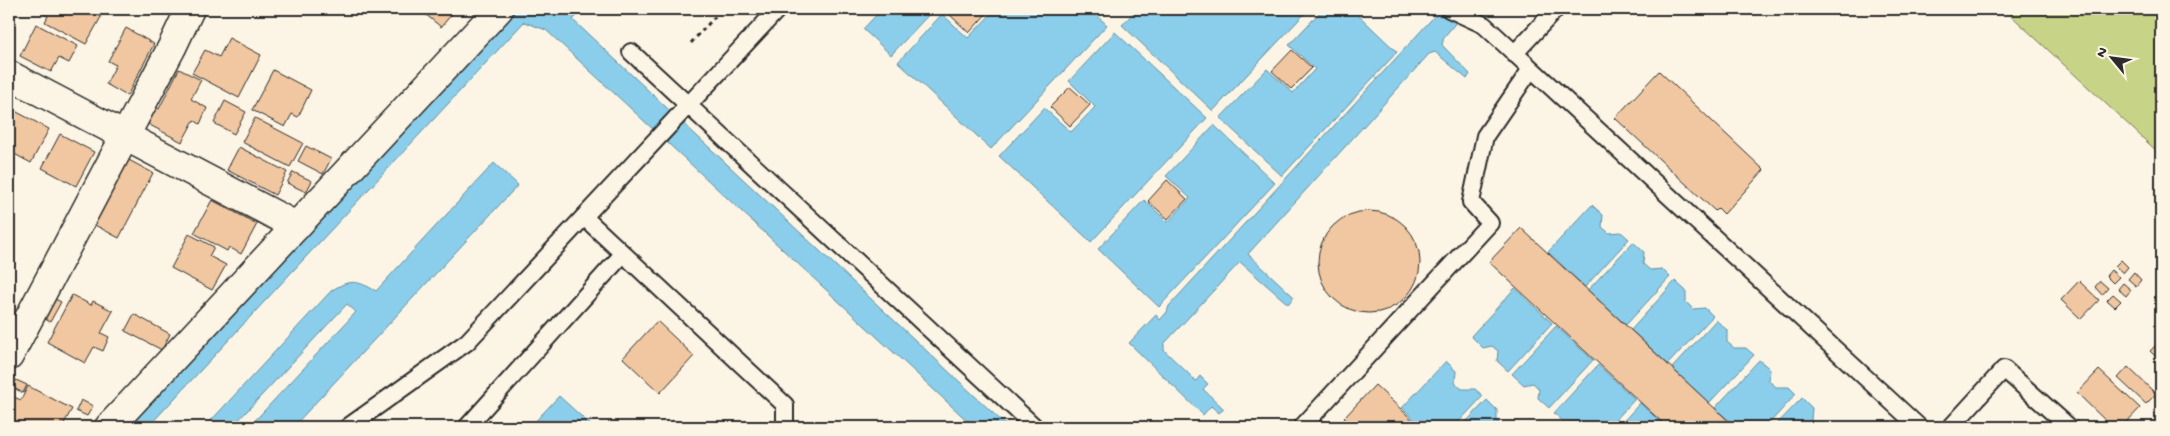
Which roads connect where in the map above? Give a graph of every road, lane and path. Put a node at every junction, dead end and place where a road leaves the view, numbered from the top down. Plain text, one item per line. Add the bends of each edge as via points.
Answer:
1 (190, 9) edge
2 (499, 9) edge
3 (722, 9) edge
4 (778, 9) edge
5 (1449, 9) edge
6 (1556, 9) edge
7 (691, 43) dead end
8 (631, 52) dead end
9 (1514, 54) junction
10 (1531, 69) junction
11 (9, 74) edge
12 (683, 111) junction
13 (125, 136) junction
14 (584, 217) junction
15 (296, 226) junction
16 (623, 254) junction
17 (9, 356) edge
18 (109, 427) edge
19 (348, 427) edge
20 (467, 427) edge
21 (785, 427) edge
22 (1035, 427) edge
23 (1302, 427) edge
24 (1919, 427) edge
25 (1951, 427) edge
26 (2069, 427) edge

1 - 13 street
2 - 15 street
3 - 7 path
4 - 12 lane
5 - 9 lane via 1484,25
6 - 9 lane
8 - 12 lane
9 - 10 lane
10 - 23 lane via 1485,136 1471,202 1490,223
10 - 24 lane
11 - 13 street
12 - 14 lane
12 - 22 lane
13 - 15 street
13 - 17 street
14 - 16 lane
14 - 19 lane via 467,342
15 - 18 street
16 - 20 lane
16 - 21 lane via 785,405
25 - 26 lane via 2004,369

